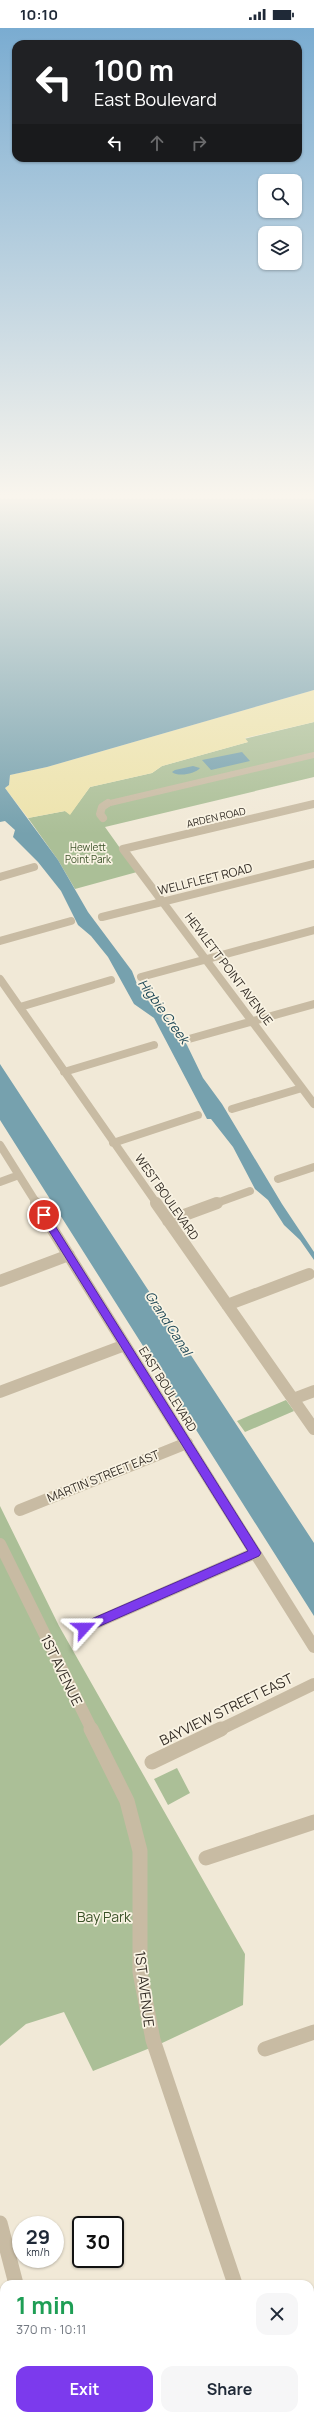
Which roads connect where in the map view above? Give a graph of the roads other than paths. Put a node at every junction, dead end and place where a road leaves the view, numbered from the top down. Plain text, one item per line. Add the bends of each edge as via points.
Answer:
1 (314, 755) edge
2 (314, 804) edge
3 (103, 818) dead end
4 (123, 849) joint
5 (314, 864) edge
6 (34, 867) dead end
7 (0, 877) edge
8 (164, 902) junction
9 (102, 917) dead end
10 (71, 921) dead end
11 (314, 930) edge
12 (0, 941) edge
13 (206, 959) junction
14 (141, 977) dead end
15 (0, 979) edge
16 (111, 980) dead end
17 (314, 1004) edge
18 (20, 1007) junction
19 (252, 1020) junction
20 (189, 1039) dead end
21 (154, 1044) dead end
22 (64, 1072) junction
23 (302, 1088) junction
24 (314, 1104) edge
25 (232, 1109) dead end
26 (198, 1115) dead end
27 (113, 1143) junction
28 (0, 1145) edge
29 (314, 1167) edge
30 (19, 1176) junction
31 (278, 1178) dead end
32 (0, 1182) edge
33 (250, 1191) dead end
34 (168, 1221) junction
35 (69, 1255) junction
36 (309, 1274) dead end
37 (0, 1281) edge
38 (227, 1305) junction
39 (125, 1344) junction
40 (314, 1391) edge
41 (0, 1392) edge
42 (293, 1399) junction
43 (314, 1429) edge
44 (187, 1443) junction
45 (20, 1510) dead end
46 (0, 1544) edge
47 (255, 1553) junction
48 (84, 1628) dead end
49 (314, 1647) edge
50 (314, 1684) edge
51 (152, 1762) dead end
52 (314, 1822) edge
53 (206, 1858) dead end
54 (314, 2032) edge
55 (265, 2049) dead end
56 (0, 2223) edge
57 (15, 2280) edge
58 (234, 2280) edge

1 - 3 street via 108,803 102,808 100,814
2 - 4 street, ARDEN ROAD
4 - 8 street, HEWLETT POINT AVENUE
5 - 8 street, WELLFLEET ROAD
6 - 7 street
8 - 9 street, WELLFLEET ROAD
8 - 13 street, HEWLETT POINT AVENUE
10 - 12 street
11 - 13 street
13 - 14 street
13 - 19 street, HEWLETT POINT AVENUE
15 - 18 street, WEST BOULEVARD
16 - 18 street
17 - 19 street
18 - 22 street, WEST BOULEVARD
19 - 20 street
19 - 23 street, HEWLETT POINT AVENUE
21 - 22 street
22 - 27 street, WEST BOULEVARD
23 - 24 street, HEWLETT POINT AVENUE
23 - 25 street
26 - 27 street
27 - 34 street, WEST BOULEVARD
28 - 30 street, EAST BOULEVARD
29 - 31 street
30 - 32 street
30 - 35 street, EAST BOULEVARD
33 - 34 street
34 - 38 street, WEST BOULEVARD
35 - 37 street
35 - 39 street, EAST BOULEVARD
36 - 38 street
38 - 42 street, WEST BOULEVARD
39 - 41 street
39 - 44 street, EAST BOULEVARD
40 - 42 street
42 - 43 street, WEST BOULEVARD
44 - 45 street, MARTIN STREET EAST
44 - 47 street, EAST BOULEVARD
46 - 58 street, 1ST AVENUE via 127,1801 140,1851 140,1972 149,2023
47 - 48 street
47 - 49 street, EAST BOULEVARD
50 - 51 street, BAYVIEW STREET EAST
52 - 53 street
54 - 55 street
56 - 57 street

